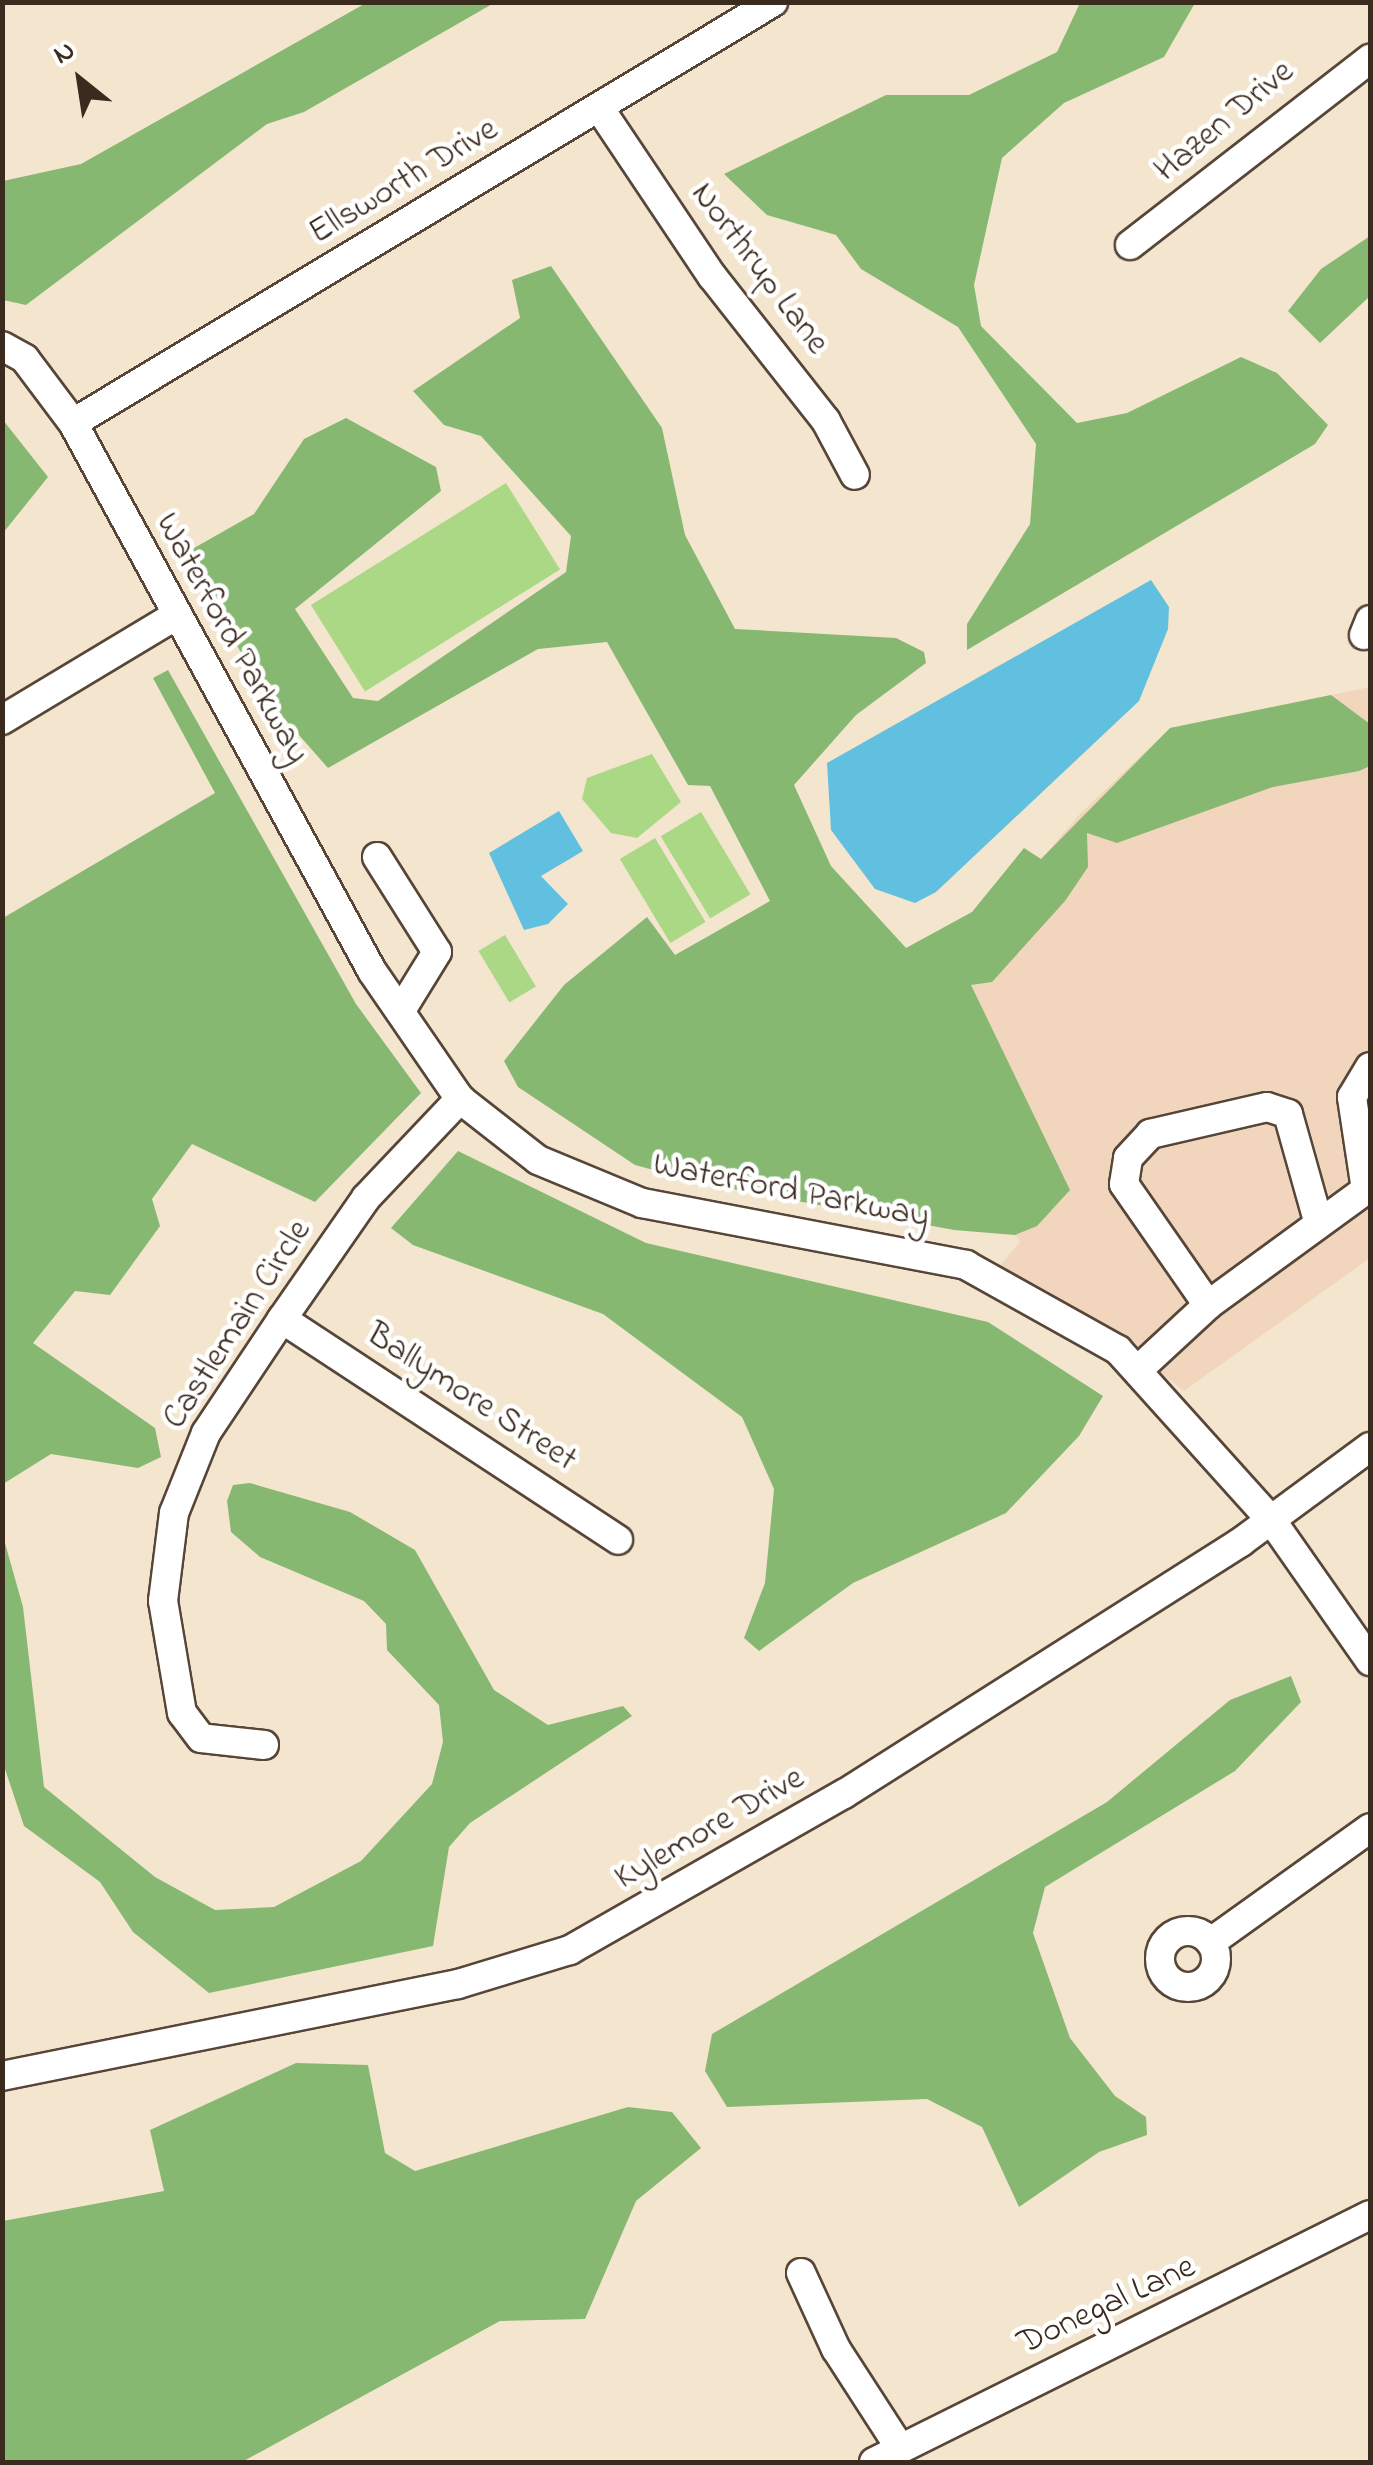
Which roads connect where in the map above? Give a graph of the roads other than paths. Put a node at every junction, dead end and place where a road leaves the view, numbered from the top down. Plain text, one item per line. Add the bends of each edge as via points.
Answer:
1 (773, 2) edge
2 (1370, 59) edge
3 (600, 110) junction
4 (1130, 245) dead end
5 (2, 346) edge
6 (72, 422) junction
7 (855, 475) dead end
8 (172, 618) junction
9 (2, 720) edge
10 (377, 857) dead end
11 (400, 1012) junction
12 (1370, 1067) edge
13 (460, 1099) junction
14 (1368, 1188) edge
15 (1319, 1224) junction
16 (1208, 1305) junction
17 (282, 1319) junction
18 (1139, 1369) junction
19 (1370, 1447) edge
20 (1272, 1521) junction
21 (618, 1540) dead end
22 (1370, 1661) edge
23 (264, 1745) dead end
24 (1370, 1828) edge
25 (1211, 1942) dead end
26 (2, 2076) edge
27 (1370, 2215) edge
28 (802, 2274) dead end
29 (900, 2448) junction
30 (874, 2462) edge

1 - 3 street, Ellsworth Drive
2 - 4 street, Hazen Drive
3 - 6 street, Ellsworth Drive
3 - 7 street, Northrup Lane via 712,276 826,421
5 - 6 street, Waterford Parkway via 25,358
6 - 8 street, Waterford Parkway
8 - 9 street
8 - 11 street, Waterford Parkway
10 - 11 street via 437,952
11 - 13 street, Waterford Parkway
12 - 14 street via 1352,1097
13 - 17 street, Castlemain Circle via 366,1198
13 - 18 street, Waterford Parkway via 538,1160 670,1212 966,1266
14 - 15 street
15 - 16 street
15 - 16 street via 1301,1134 1288,1114 1267,1108 1150,1134 1128,1158 1124,1184
16 - 18 street
17 - 21 street, Ballymore Street
17 - 23 street, Castlemain Circle via 206,1433 174,1513 162,1602 182,1712 201,1738
18 - 20 street, Waterford Parkway
19 - 20 street, Kylemore Drive
20 - 22 street, Waterford Parkway
20 - 26 street, Kylemore Drive via 844,1794 570,1950 458,1984
24 - 25 street
27 - 29 street, Donegal Lane
28 - 29 street via 836,2349
29 - 30 street, Donegal Lane

